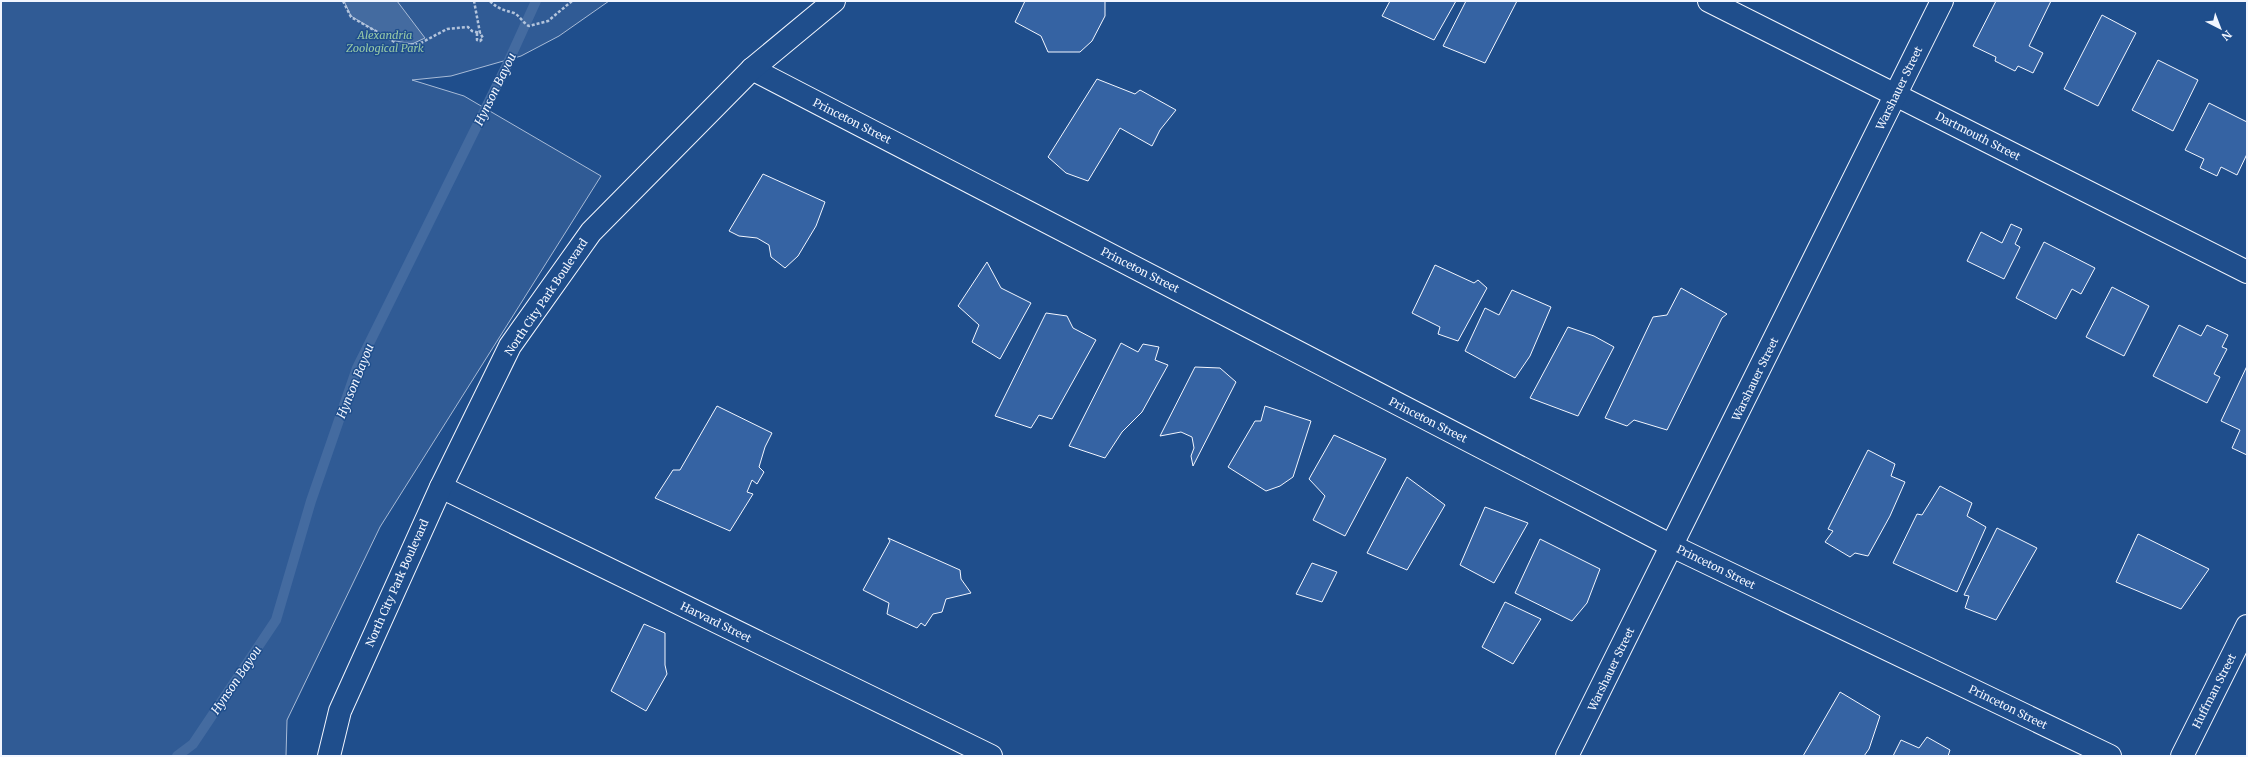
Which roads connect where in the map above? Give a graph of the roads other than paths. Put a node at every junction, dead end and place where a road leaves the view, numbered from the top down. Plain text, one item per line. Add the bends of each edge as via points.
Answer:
1 (834, 1) edge
2 (1708, 1) edge
3 (1942, 1) edge
4 (752, 69) junction
5 (1896, 95) junction
6 (2247, 272) edge
7 (441, 487) junction
8 (1672, 546) junction
9 (2247, 626) edge
10 (329, 756) edge
11 (991, 756) edge
12 (1567, 756) edge
13 (2110, 756) edge
14 (2182, 756) edge

1 - 4 street, North City Park Boulevard
2 - 5 street, Dartmouth Street
3 - 5 street, Warshauer Street
4 - 7 street, North City Park Boulevard via 591,232 510,346
4 - 8 street, Princeton Street
5 - 6 street, Dartmouth Street
5 - 8 street, Warshauer Street
7 - 10 street, North City Park Boulevard via 340,711
7 - 11 street, Harvard Street
8 - 12 street, Warshauer Street
8 - 13 street, Princeton Street
9 - 14 street, Huffman Street

